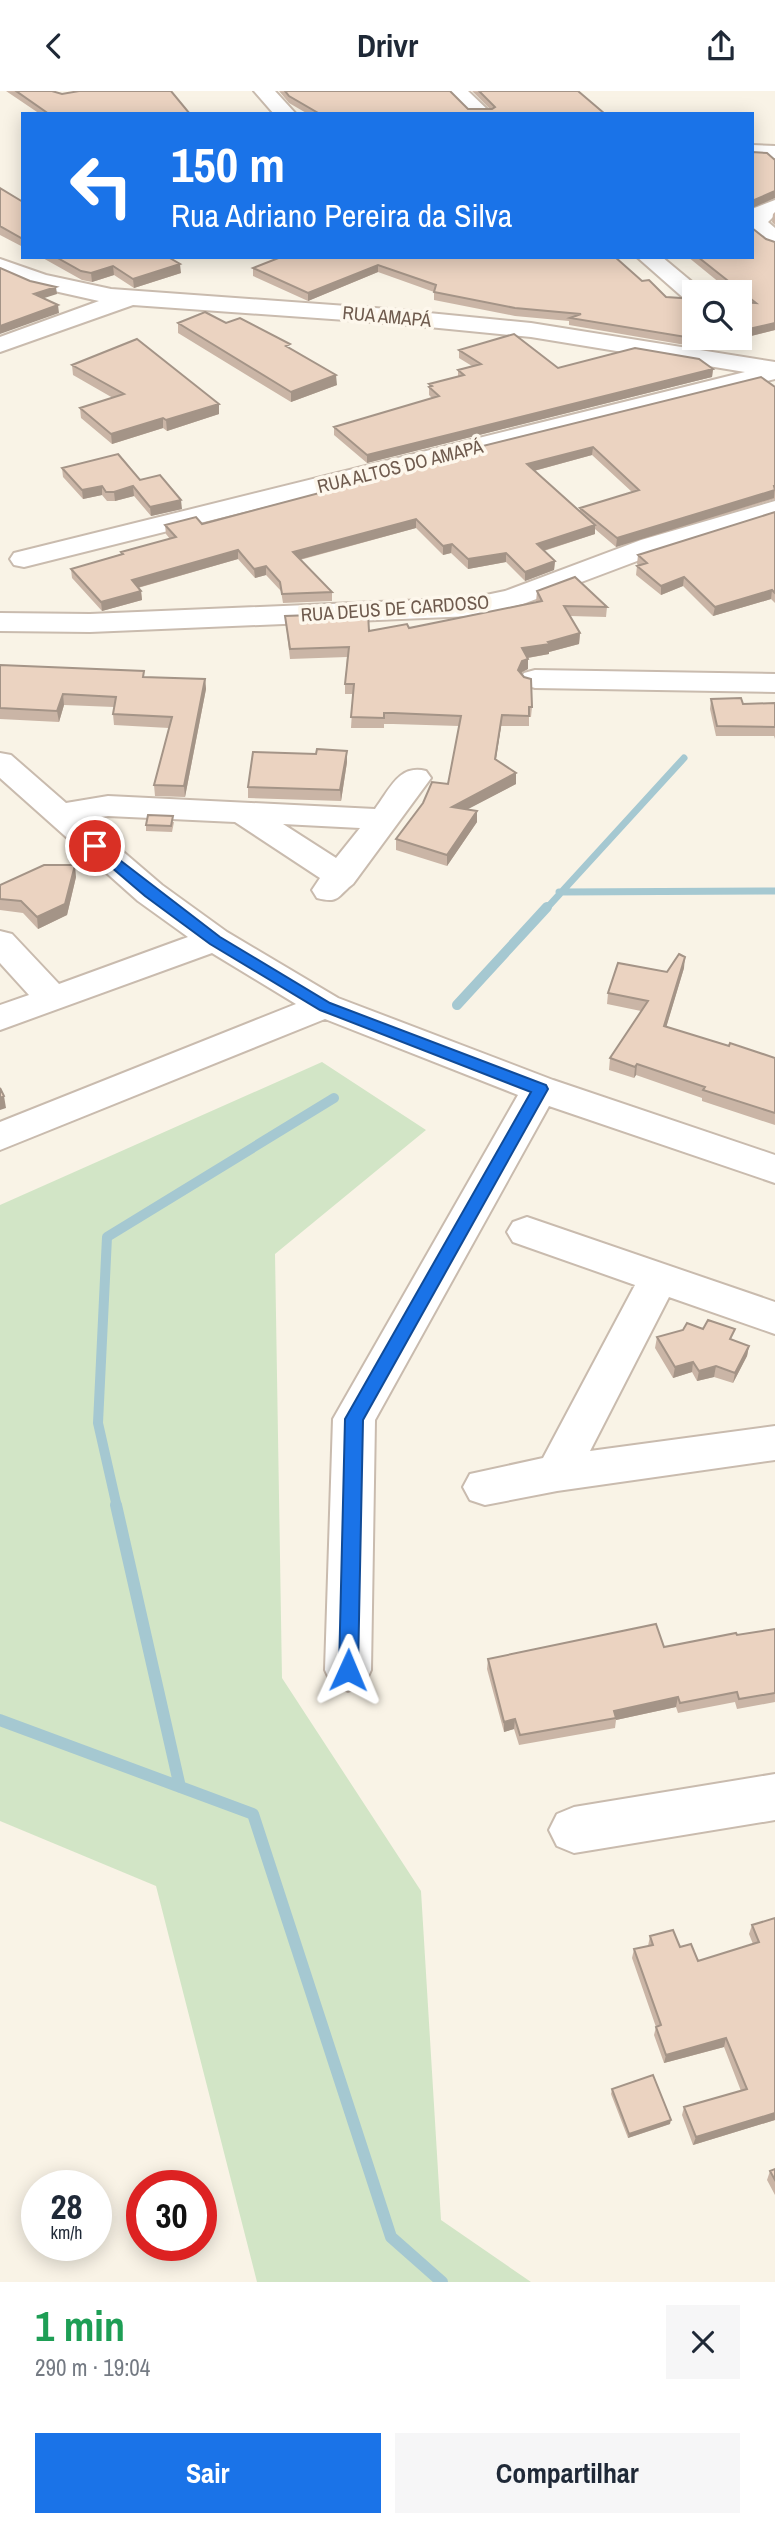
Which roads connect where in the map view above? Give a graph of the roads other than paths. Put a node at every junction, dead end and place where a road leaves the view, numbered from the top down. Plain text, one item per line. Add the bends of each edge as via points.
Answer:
1 (264, 91) edge
2 (456, 91) edge
3 (284, 112) edge
4 (480, 112) edge
5 (754, 151) edge
6 (775, 152) edge
7 (775, 207) edge
8 (775, 240) edge
9 (650, 259) edge
10 (0, 266) edge
11 (682, 285) edge
12 (131, 297) junction
13 (752, 344) edge
14 (0, 345) edge
15 (775, 363) edge
16 (775, 370) edge
17 (775, 509) edge
18 (24, 559) dead end
19 (0, 622) edge
20 (534, 679) edge
21 (775, 683) edge
22 (0, 762) edge
23 (415, 778) dead end
24 (244, 813) junction
25 (58, 814) junction
26 (385, 819) junction
27 (215, 940) junction
28 (0, 942) edge
29 (52, 998) junction
30 (325, 1006) junction
31 (0, 1019) edge
32 (540, 1089) junction
33 (0, 1137) edge
34 (775, 1170) edge
35 (527, 1232) dead end
36 (659, 1278) junction
37 (775, 1318) edge
38 (775, 1443) edge
39 (557, 1473) junction
40 (485, 1487) dead end
41 (348, 1670) dead end
42 (775, 1797) edge
43 (574, 1830) dead end

1 - 3 street
2 - 4 street
5 - 6 street
7 - 8 street via 759,214 756,223
9 - 11 street
10 - 12 street, RUA AMAPÁ via 40,281
12 - 14 street
12 - 16 street, RUA AMAPÁ via 531,330
13 - 15 street
16 - 18 street, RUA ALTOS DO AMAPÁ
17 - 19 street, RUA DEUS DE CARDOSO via 651,546 513,598 472,607
20 - 21 street
22 - 25 street
23 - 26 street
24 - 25 street via 108,806
24 - 26 street
24 - 26 street via 335,883
25 - 27 street via 150,893
27 - 29 street
27 - 30 street
28 - 29 street
29 - 31 street
30 - 32 street
30 - 33 street
32 - 34 street
32 - 41 street via 354,1419
35 - 36 street
36 - 37 street
36 - 39 street
38 - 39 street
39 - 40 street
42 - 43 street

